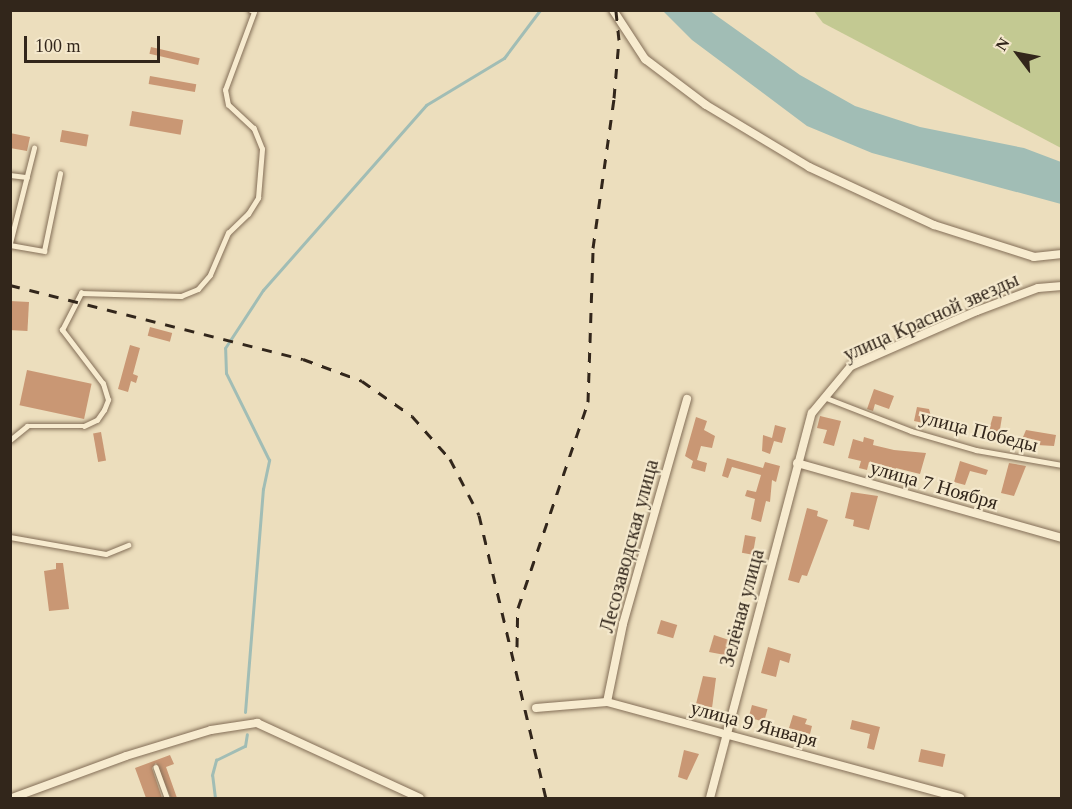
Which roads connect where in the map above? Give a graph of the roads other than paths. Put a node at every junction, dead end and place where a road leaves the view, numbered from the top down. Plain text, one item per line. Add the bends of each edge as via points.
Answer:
1 (613, 10) edge
2 (253, 11) edge
3 (34, 148) dead end
4 (60, 174) dead end
5 (10, 175) edge
6 (27, 177) junction
7 (10, 244) edge
8 (1062, 254) edge
9 (1062, 285) edge
10 (824, 397) junction
11 (687, 399) dead end
12 (807, 425) joint
13 (10, 440) edge
14 (797, 463) junction
15 (1062, 465) edge
16 (10, 537) edge
17 (1062, 538) edge
18 (128, 545) dead end
19 (607, 702) junction
20 (536, 708) dead end
21 (727, 732) junction
22 (156, 767) dead end
23 (12, 798) edge
24 (167, 798) edge
25 (420, 798) edge
26 (710, 798) edge
27 (960, 798) edge

1 - 8 street via 645,59 706,105 809,167 934,225 1034,257
2 - 13 lane via 225,90 228,105 254,129 262,149 258,198 228,233 210,275 198,289 182,297 81,293 62,330 104,384 108,400 104,410 97,420 84,426 38,423 18,430
3 - 6 lane
4 - 7 lane via 44,251
5 - 6 lane
6 - 7 lane
9 - 10 street, улица Красной звезды via 1038,288 977,311 851,366
10 - 12 street, улица Красной звезды
10 - 15 lane, улица Победы via 911,431 976,450
11 - 19 street, Лесозаводская улица via 622,624
12 - 14 street, Зелёная улица
14 - 17 street, улица 7 Ноября
14 - 21 street, Зелёная улица
16 - 18 lane via 106,554
19 - 20 street, улица 9 Января
19 - 21 street, улица 9 Января
21 - 26 street, Зелёная улица
21 - 27 street, улица 9 Января
22 - 24 lane
23 - 25 street via 190,736 257,723

